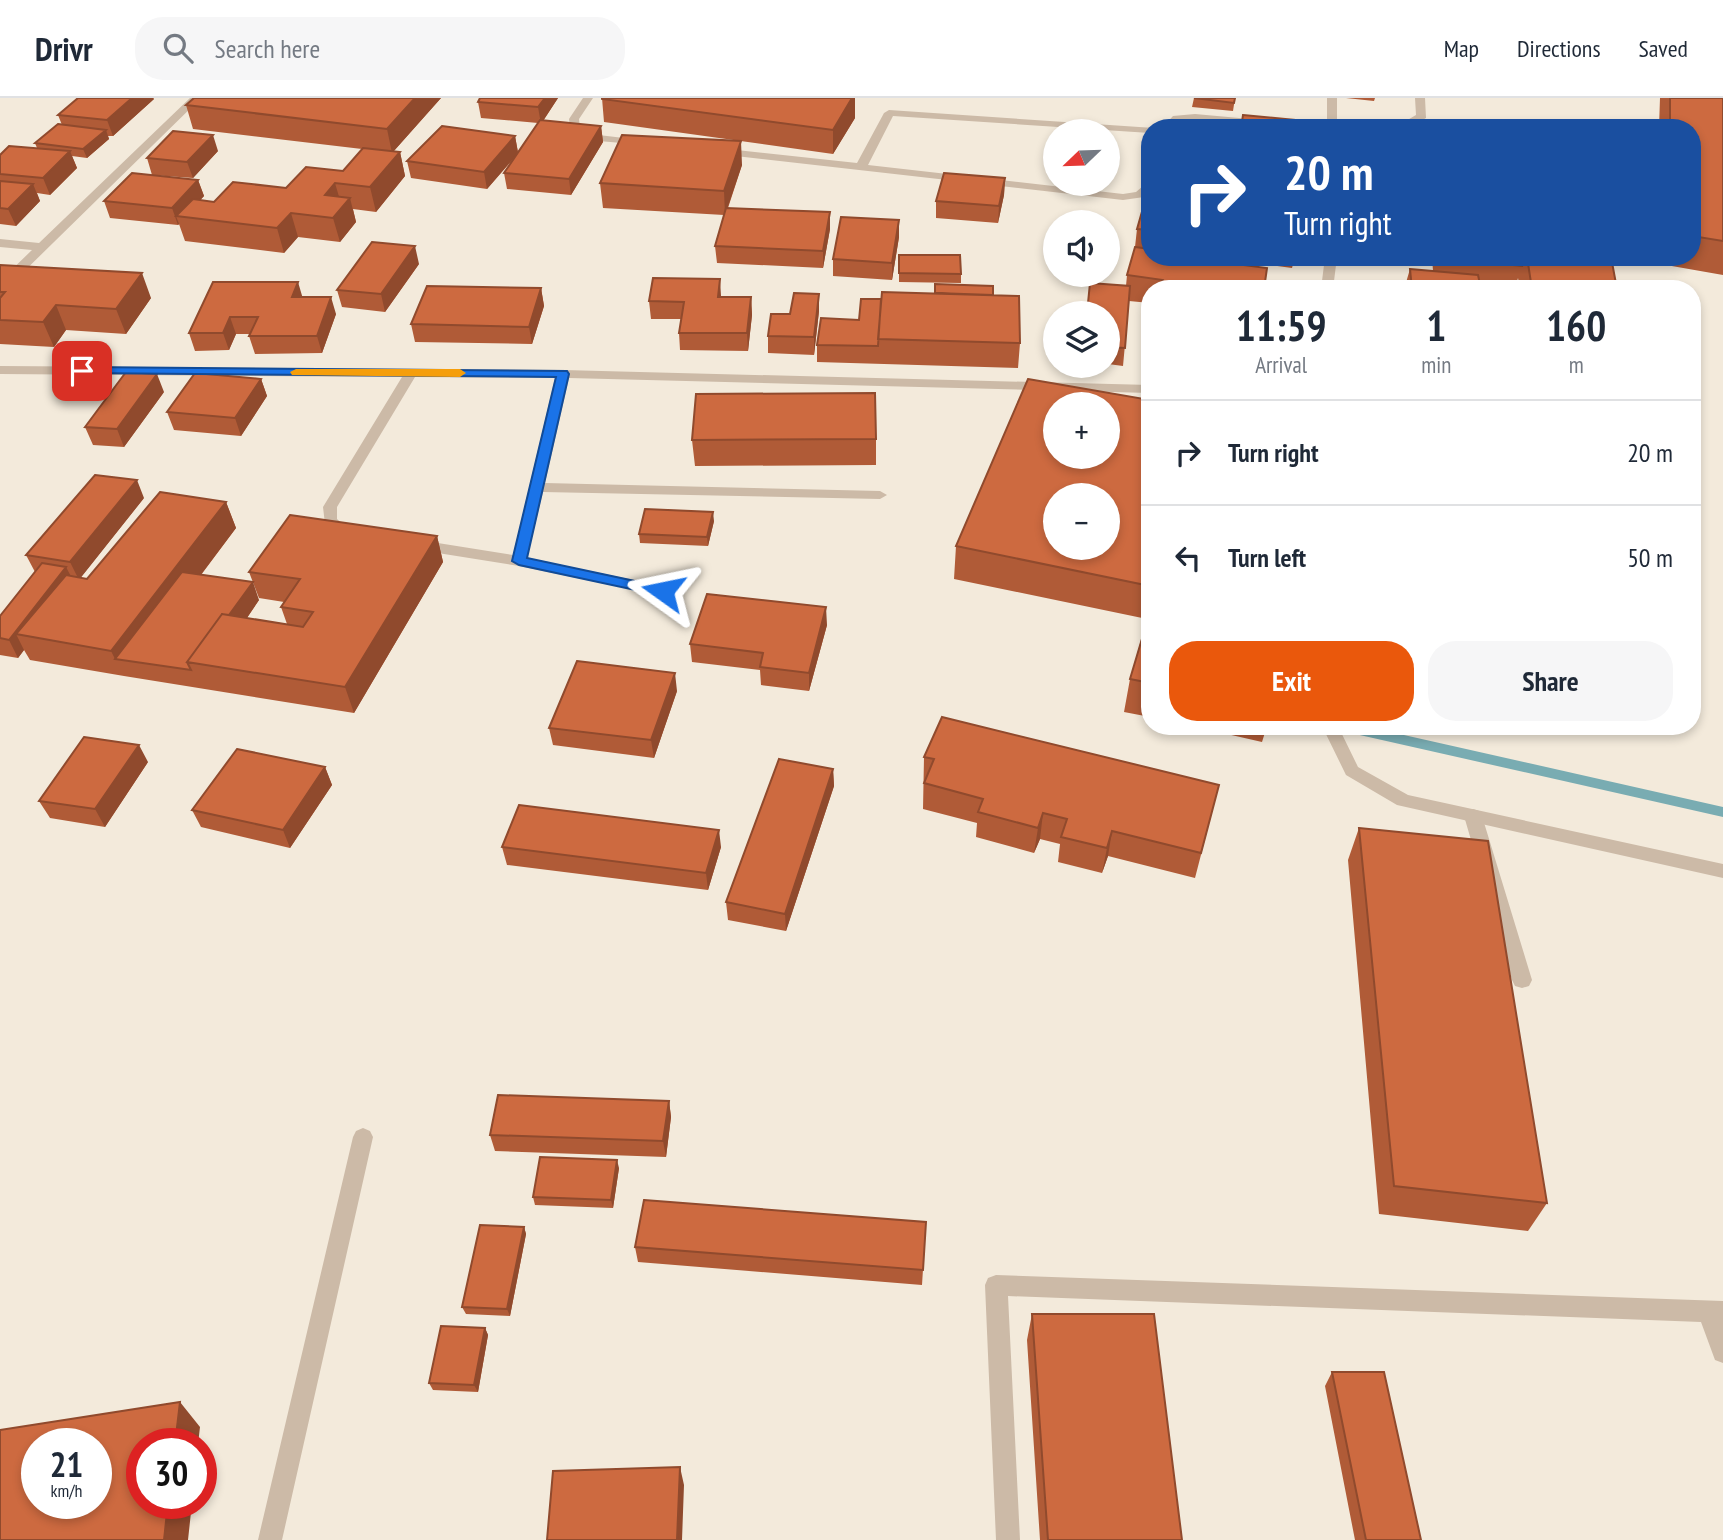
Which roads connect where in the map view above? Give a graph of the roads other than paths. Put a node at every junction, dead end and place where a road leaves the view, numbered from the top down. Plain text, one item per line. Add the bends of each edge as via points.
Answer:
1 (196, 98) edge
2 (588, 98) edge
3 (1332, 98) edge
4 (1420, 98) edge
5 (1176, 119) edge
6 (1217, 119) edge
7 (1332, 119) edge
8 (1416, 119) edge
9 (1141, 129) edge
10 (656, 144) edge
11 (710, 150) edge
12 (861, 167) junction
13 (1141, 194) edge
14 (0, 243) edge
15 (41, 247) junction
16 (0, 288) edge
17 (0, 370) edge
18 (411, 373) junction
19 (563, 374) junction
20 (1141, 389) edge
21 (538, 487) junction
22 (880, 495) dead end
23 (356, 536) edge
24 (410, 544) edge
25 (519, 561) junction
26 (663, 591) dead end
27 (1334, 735) edge
28 (1473, 816) junction
29 (1723, 871) edge
30 (1522, 980) dead end
31 (363, 1137) dead end
32 (1716, 1312) edge
33 (1723, 1353) edge
34 (270, 1540) edge
35 (1008, 1540) edge

1 - 15 street
2 - 10 street via 574,119 575,131 587,137
3 - 7 street
4 - 8 street via 1422,116
5 - 6 street
9 - 12 street via 889,113
11 - 12 street
12 - 13 street via 1123,197
14 - 15 street
15 - 16 street
17 - 18 street
18 - 19 street
18 - 23 street via 330,507 330,522 342,533
19 - 20 street
19 - 21 street
21 - 22 street
21 - 25 street
24 - 25 street
25 - 26 street
27 - 28 street via 1352,771 1403,800
28 - 29 street
28 - 30 street
31 - 34 street
32 - 33 street
32 - 35 street via 996,1285

